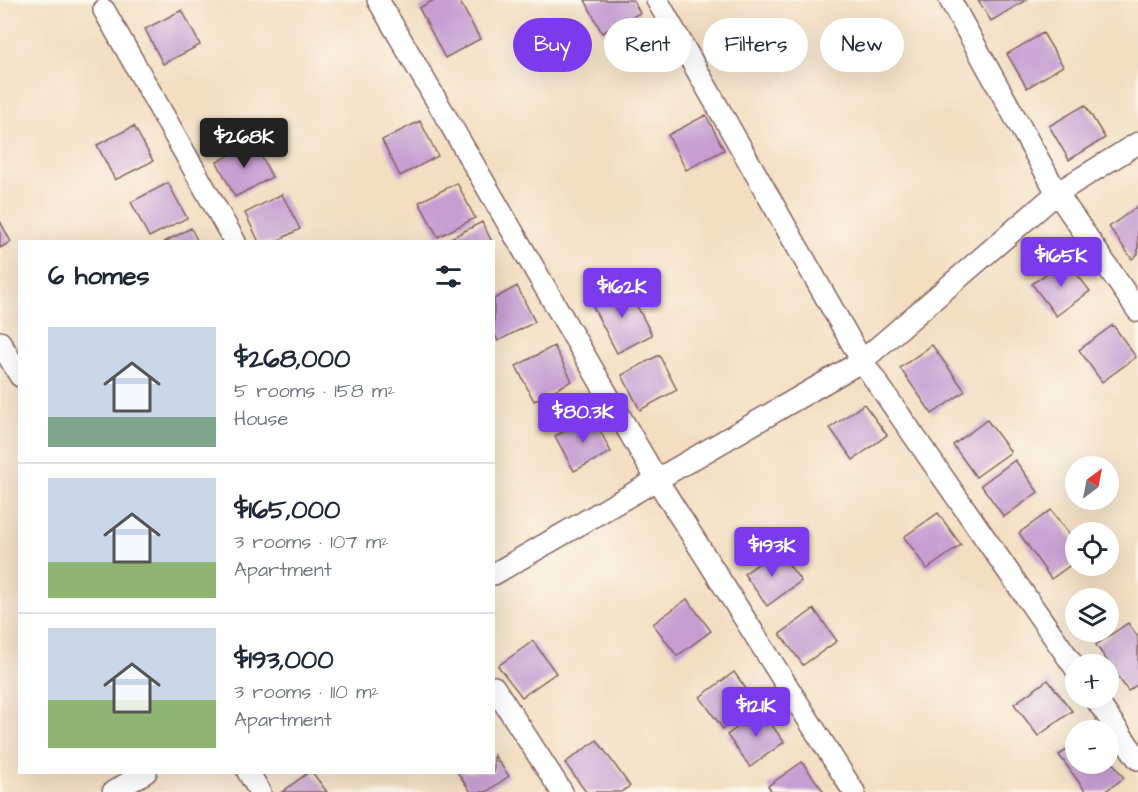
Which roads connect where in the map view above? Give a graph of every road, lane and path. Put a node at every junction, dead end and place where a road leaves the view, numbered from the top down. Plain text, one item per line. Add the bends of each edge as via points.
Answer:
1 (378, 0) edge
2 (657, 0) edge
3 (950, 0) edge
4 (104, 10) dead end
5 (1138, 143) edge
6 (1057, 193) junction
7 (234, 240) edge
8 (1138, 311) edge
9 (0, 342) edge
10 (862, 361) junction
11 (18, 373) edge
12 (657, 480) junction
13 (495, 573) edge
14 (1066, 654) edge
15 (495, 689) edge
16 (1102, 708) edge
17 (1138, 759) edge
18 (143, 774) edge
19 (249, 774) edge
20 (113, 792) edge
21 (260, 792) edge
22 (562, 792) edge
23 (854, 792) edge

1 - 12 street
2 - 10 street
3 - 6 street
4 - 7 street
5 - 6 street
6 - 8 street
6 - 10 street
9 - 11 street
10 - 12 street
10 - 14 street
12 - 13 street
12 - 23 street
15 - 22 street
16 - 17 street
18 - 20 street
19 - 21 street

